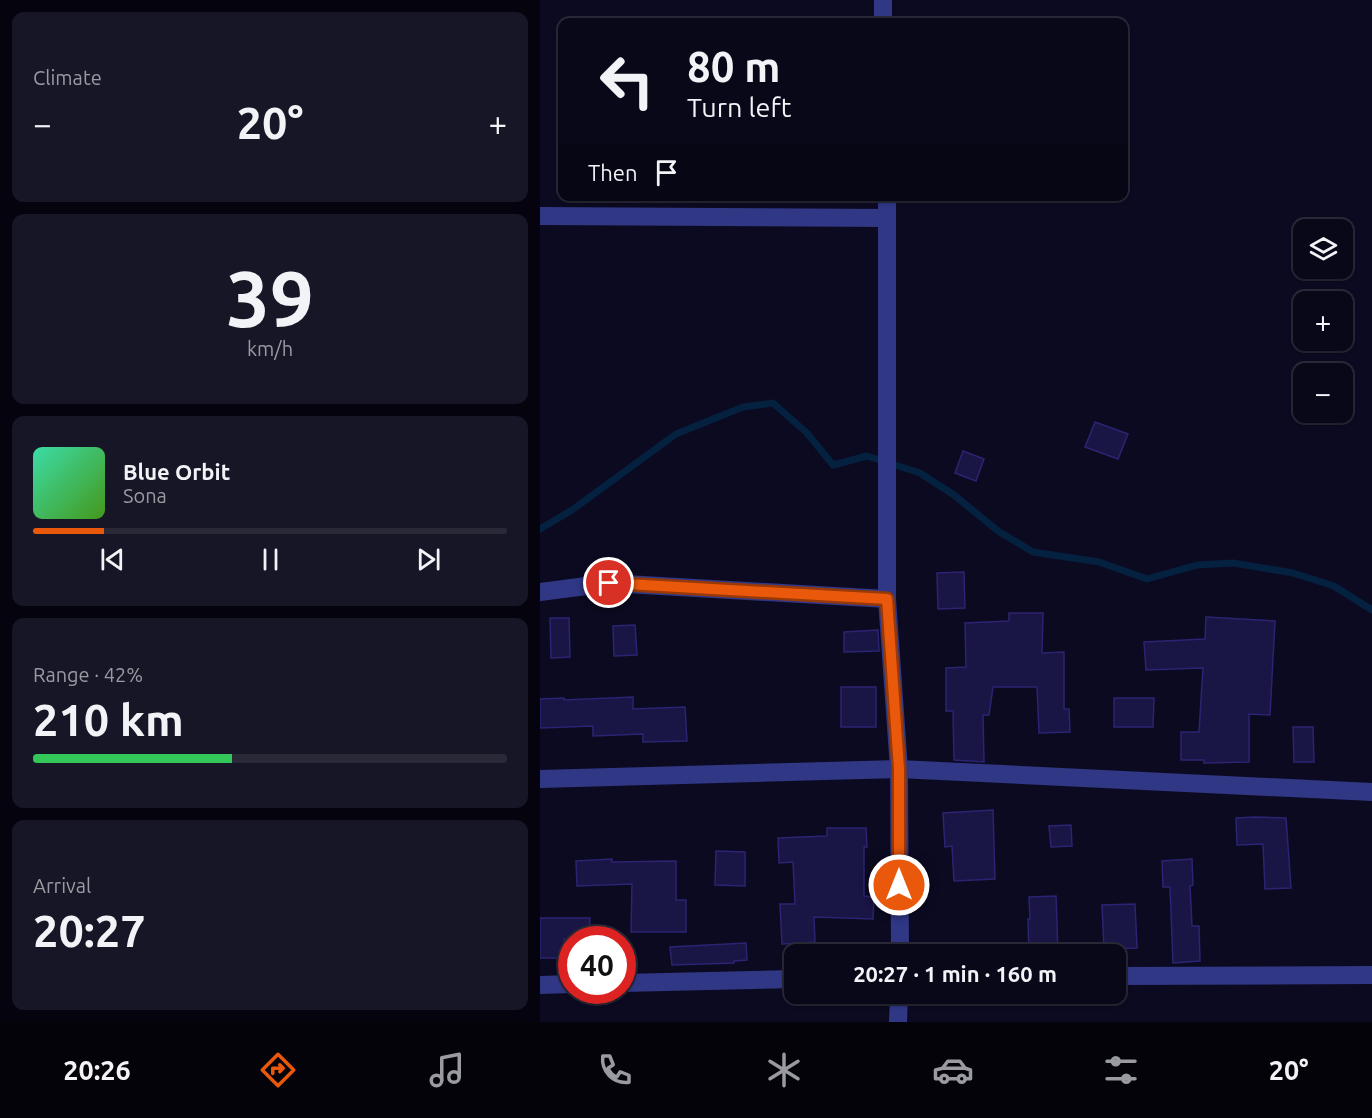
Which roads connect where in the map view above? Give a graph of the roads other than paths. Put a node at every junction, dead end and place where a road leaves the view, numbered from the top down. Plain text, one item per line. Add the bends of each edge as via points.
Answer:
1 (883, 0) edge
2 (883, 18) edge
3 (887, 201) edge
4 (540, 216) edge
5 (888, 218) junction
6 (540, 592) edge
7 (887, 599) junction
8 (899, 769) junction
9 (540, 779) edge
10 (1372, 792) edge
11 (900, 944) edge
12 (1372, 975) edge
13 (1126, 976) edge
14 (784, 979) edge
15 (636, 983) edge
16 (540, 984) edge
17 (558, 984) edge
18 (899, 1004) edge
19 (898, 1022) edge

1 - 2 street
3 - 5 street
4 - 5 street
5 - 7 street
6 - 7 street via 609,583
7 - 8 street
8 - 9 street
8 - 10 street
8 - 11 street
12 - 13 street
14 - 15 street
16 - 17 street
18 - 19 street

